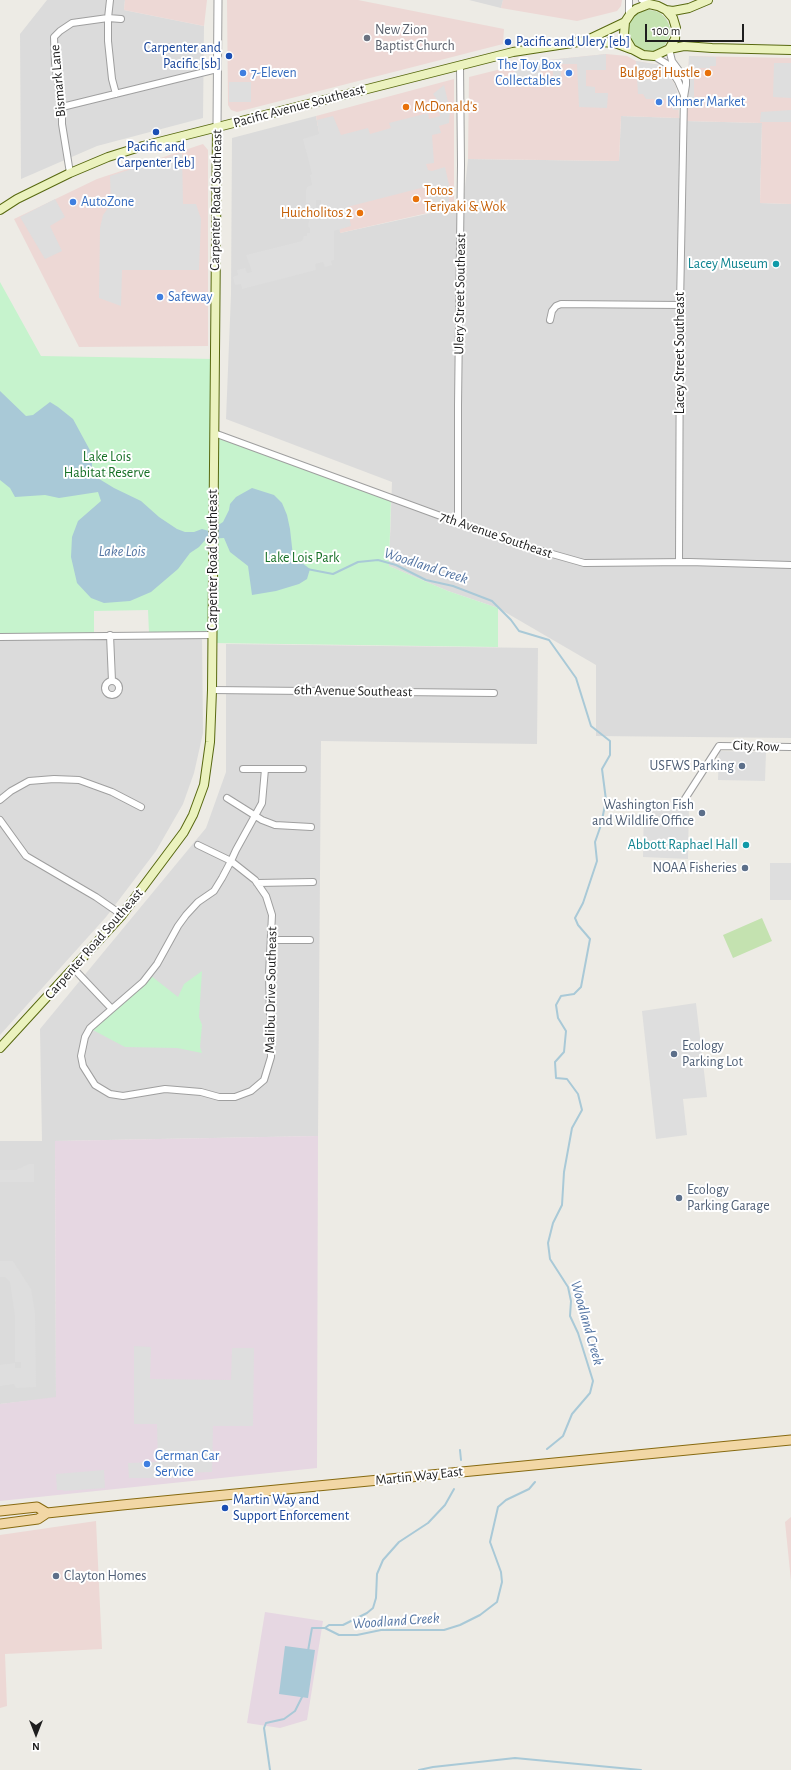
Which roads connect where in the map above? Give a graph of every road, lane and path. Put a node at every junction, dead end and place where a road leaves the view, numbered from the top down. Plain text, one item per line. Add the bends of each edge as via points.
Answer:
1 (110, 0) edge
2 (218, 0) edge
3 (629, 0) edge
4 (708, 0) edge
5 (645, 2) edge
6 (666, 10) junction
7 (108, 18) junction
8 (121, 19) dead end
9 (627, 19) junction
10 (585, 41) junction
11 (632, 49) junction
12 (669, 49) junction
13 (791, 50) edge
14 (654, 56) junction
15 (460, 65) junction
16 (217, 69) junction
17 (116, 94) junction
18 (684, 95) junction
19 (62, 107) junction
20 (217, 127) junction
21 (70, 173) junction
22 (0, 210) edge
23 (680, 305) junction
24 (550, 320) dead end
25 (214, 433) junction
26 (458, 523) junction
27 (679, 562) junction
28 (791, 565) edge
29 (110, 635) junction
30 (213, 635) junction
31 (0, 637) edge
32 (112, 681) dead end
33 (212, 690) junction
34 (494, 693) dead end
35 (791, 748) edge
36 (243, 769) dead end
37 (265, 769) junction
38 (303, 769) dead end
39 (227, 798) dead end
40 (0, 800) edge
41 (681, 805) dead end
42 (141, 807) dead end
43 (255, 815) junction
44 (0, 820) edge
45 (311, 827) dead end
46 (198, 845) dead end
47 (230, 861) junction
48 (314, 882) dead end
49 (257, 883) junction
50 (122, 915) junction
51 (271, 940) junction
52 (310, 940) dead end
53 (74, 969) junction
54 (111, 1008) junction
55 (0, 1048) edge
56 (791, 1440) edge
57 (0, 1511) edge
58 (47, 1513) junction
59 (0, 1524) edge

1 - 7 street
2 - 16 street, Carpenter Road Southeast
3 - 9 street
4 - 6 main road via 689,8
5 - 6 main road
5 - 9 main road
6 - 12 main road via 673,18 676,28 675,39
7 - 8 street, Bismark Lane
7 - 17 street via 109,58
7 - 19 street, Bismark Lane via 72,23 54,37
9 - 10 main road, Pacific Avenue Southeast
9 - 11 main road via 624,34
10 - 11 main road, Pacific Avenue Southeast via 615,43
10 - 15 main road, Pacific Avenue Southeast via 513,52
11 - 14 main road via 642,55
12 - 13 main road via 684,46
12 - 14 main road
12 - 18 street, Lacey Street Southeast via 672,61 686,80
14 - 18 street, Lacey Street Southeast via 667,64
15 - 20 main road, Pacific Avenue Southeast
15 - 26 street, Ulery Street Southeast
16 - 17 street
16 - 20 street, Carpenter Road Southeast
17 - 19 street
18 - 23 street, Lacey Street Southeast
19 - 21 street, Bismark Lane via 62,124
20 - 21 main road, Pacific Avenue Southeast via 122,153
20 - 25 main road, Carpenter Road Southeast
21 - 22 main road, Pacific Avenue Southeast
23 - 24 street via 561,304 552,310
23 - 27 street, Lacey Street Southeast
25 - 26 street, 7th Avenue Southeast
25 - 30 main road, Carpenter Road Southeast
26 - 27 street, 7th Avenue Southeast via 517,544 584,563
27 - 28 street, 7th Avenue Southeast
29 - 30 street
29 - 31 street
29 - 32 street
30 - 33 main road, Carpenter Road Southeast
33 - 34 street, 6th Avenue Southeast
33 - 50 main road, Carpenter Road Southeast via 208,767 193,815 184,832
35 - 41 street, City Row via 719,746
36 - 37 street
37 - 38 street
37 - 43 street, Malibu Drive Southeast via 262,803
39 - 43 street
40 - 42 street via 10,791 29,781 54,778 79,780 112,792
43 - 45 street via 275,825
43 - 47 street, Malibu Drive Southeast
44 - 50 street via 26,856
46 - 47 street
47 - 49 street, Malibu Drive Southeast
47 - 54 street, Malibu Drive Southeast via 214,891 198,902 178,926 149,974
48 - 49 street
49 - 51 street, Malibu Drive Southeast via 266,896 272,915
50 - 53 main road, Carpenter Road Southeast
51 - 52 street
51 - 54 street, Malibu Drive Southeast via 271,1057 264,1080 251,1091 235,1097 219,1097 201,1092 165,1089 118,1096 103,1091 86,1074 81,1056 85,1037 90,1028
53 - 54 street
53 - 55 main road, Carpenter Road Southeast
56 - 58 main road, Martin Way East
57 - 58 main road, Martin Way East via 37,1507
58 - 59 main road, Martin Way East via 38,1519

